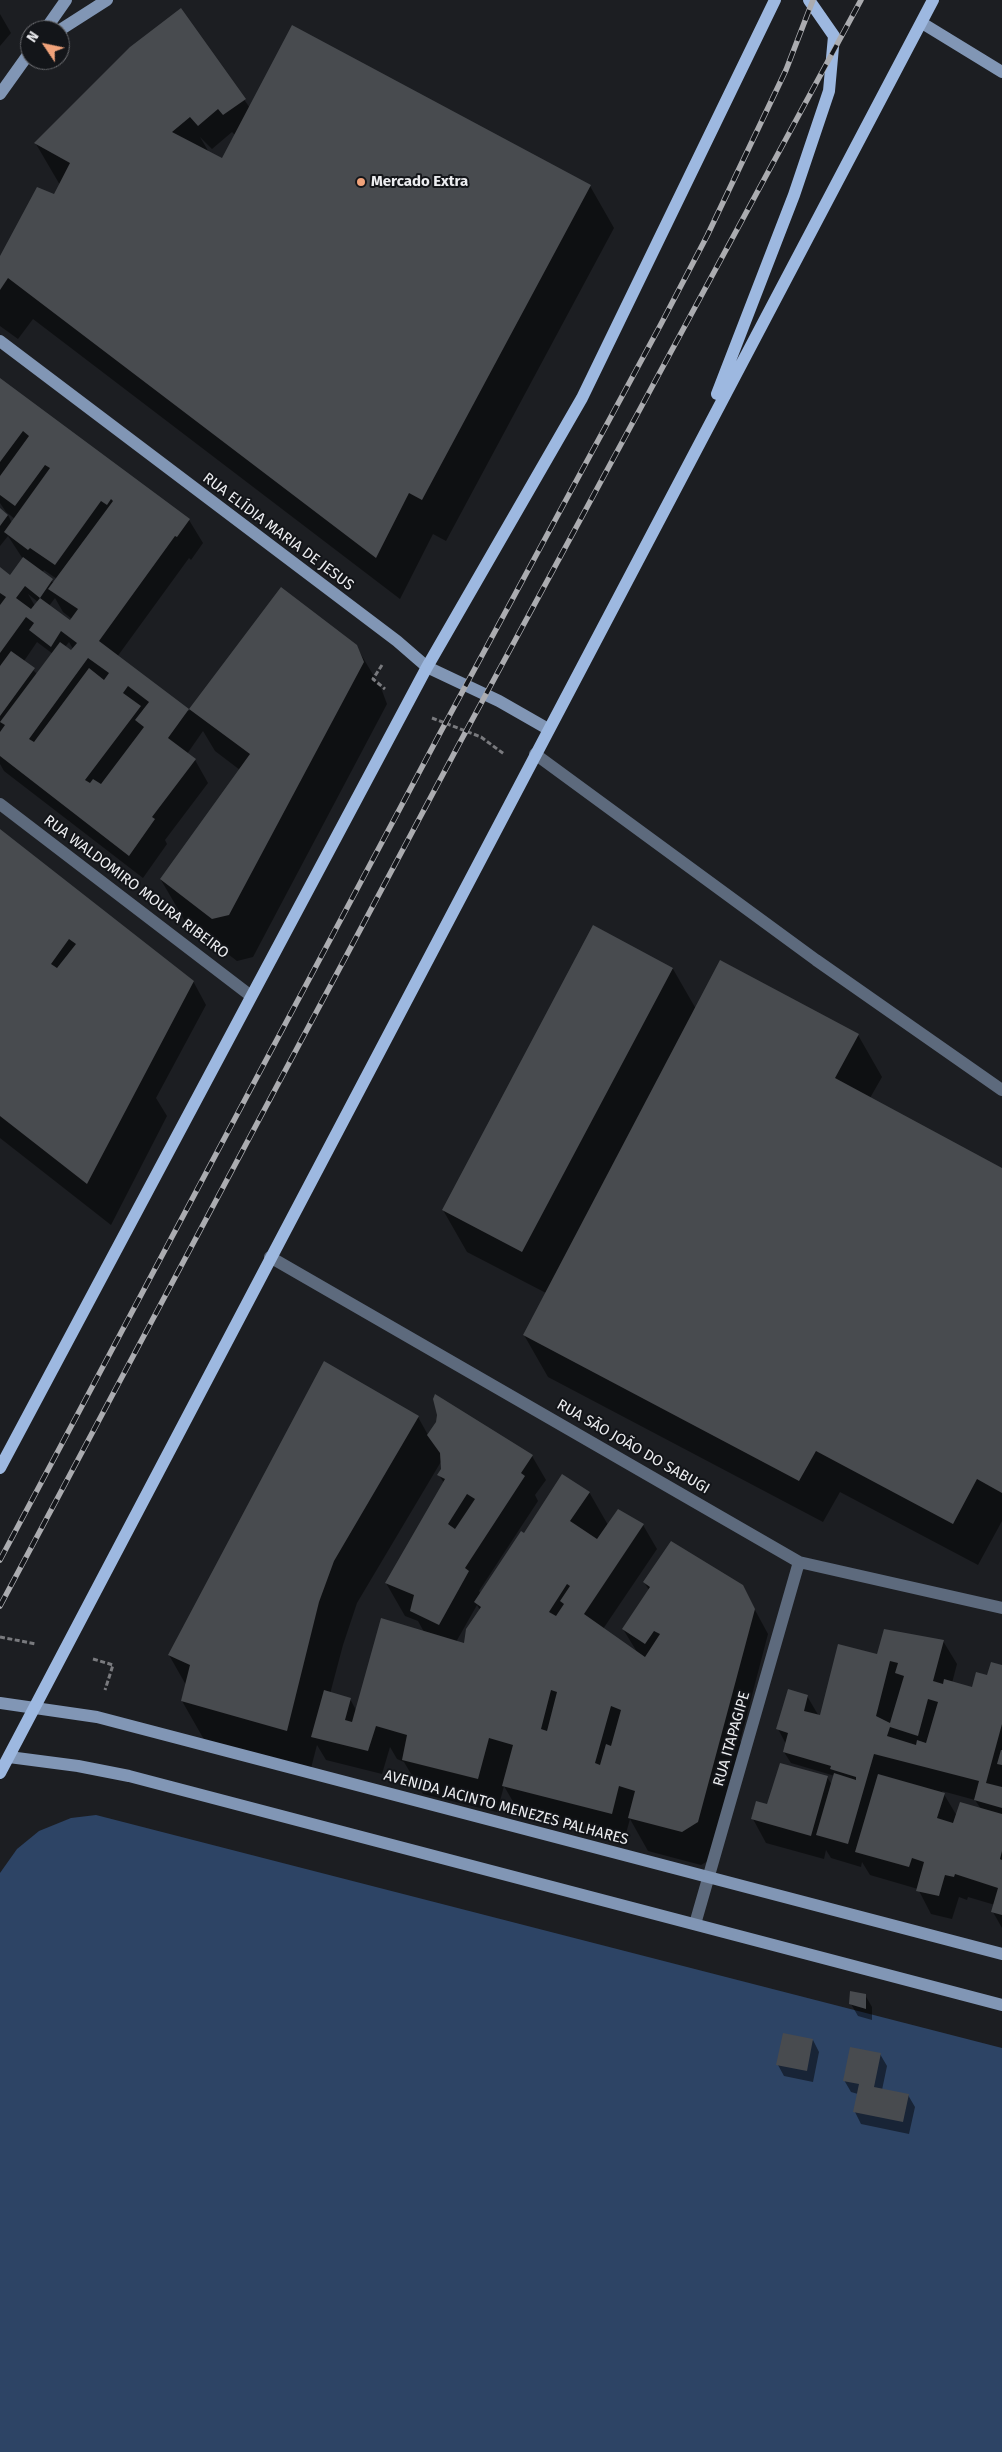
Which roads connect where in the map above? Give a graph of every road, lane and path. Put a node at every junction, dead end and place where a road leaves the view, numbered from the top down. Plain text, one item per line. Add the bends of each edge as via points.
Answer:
1 (66, 0) edge
2 (107, 0) edge
3 (775, 0) edge
4 (809, 0) edge
5 (933, 0) edge
6 (52, 20) edge
7 (922, 23) junction
8 (70, 24) edge
9 (20, 66) edge
10 (1002, 72) edge
11 (0, 94) edge
12 (0, 341) edge
13 (696, 447) junction
14 (427, 667) junction
15 (548, 729) junction
16 (535, 754) junction
17 (0, 804) edge
18 (251, 996) junction
19 (1002, 1090) edge
20 (270, 1257) junction
21 (0, 1468) edge
22 (799, 1562) junction
23 (1002, 1608) edge
24 (0, 1703) edge
25 (34, 1709) junction
26 (9, 1757) junction
27 (0, 1773) edge
28 (709, 1878) junction
29 (695, 1924) junction
30 (1002, 1954) edge
31 (1002, 2005) edge

1 - 6 main road
2 - 8 main road
3 - 14 main road via 582,398
4 - 13 main road via 834,36 830,91 794,194
5 - 7 main road
7 - 10 main road
7 - 13 main road
9 - 11 main road
12 - 14 main road, RUA ELÍDIA MARIA DE JESUS
13 - 15 main road
14 - 15 main road, RUA ELÍDIA MARIA DE JESUS via 499,701
14 - 18 main road
15 - 16 main road
16 - 19 street via 816,960
16 - 20 main road
17 - 18 street, RUA WALDOMIRO MOURA RIBEIRO
18 - 21 main road
20 - 22 street, RUA SÃO JOÃO DO SABUGI
20 - 25 main road
22 - 23 street, RUA SÃO JOÃO DO SABUGI
22 - 28 street, RUA ITAPAGIPE
24 - 25 main road, AVENIDA JACINTO MENEZES PALHARES
25 - 26 main road
25 - 28 main road, AVENIDA JACINTO MENEZES PALHARES via 97,1718
26 - 27 main road
26 - 29 main road via 128,1776
28 - 29 street, RUA ITAPAGIPE
28 - 30 main road, AVENIDA JACINTO MENEZES PALHARES
29 - 31 main road

